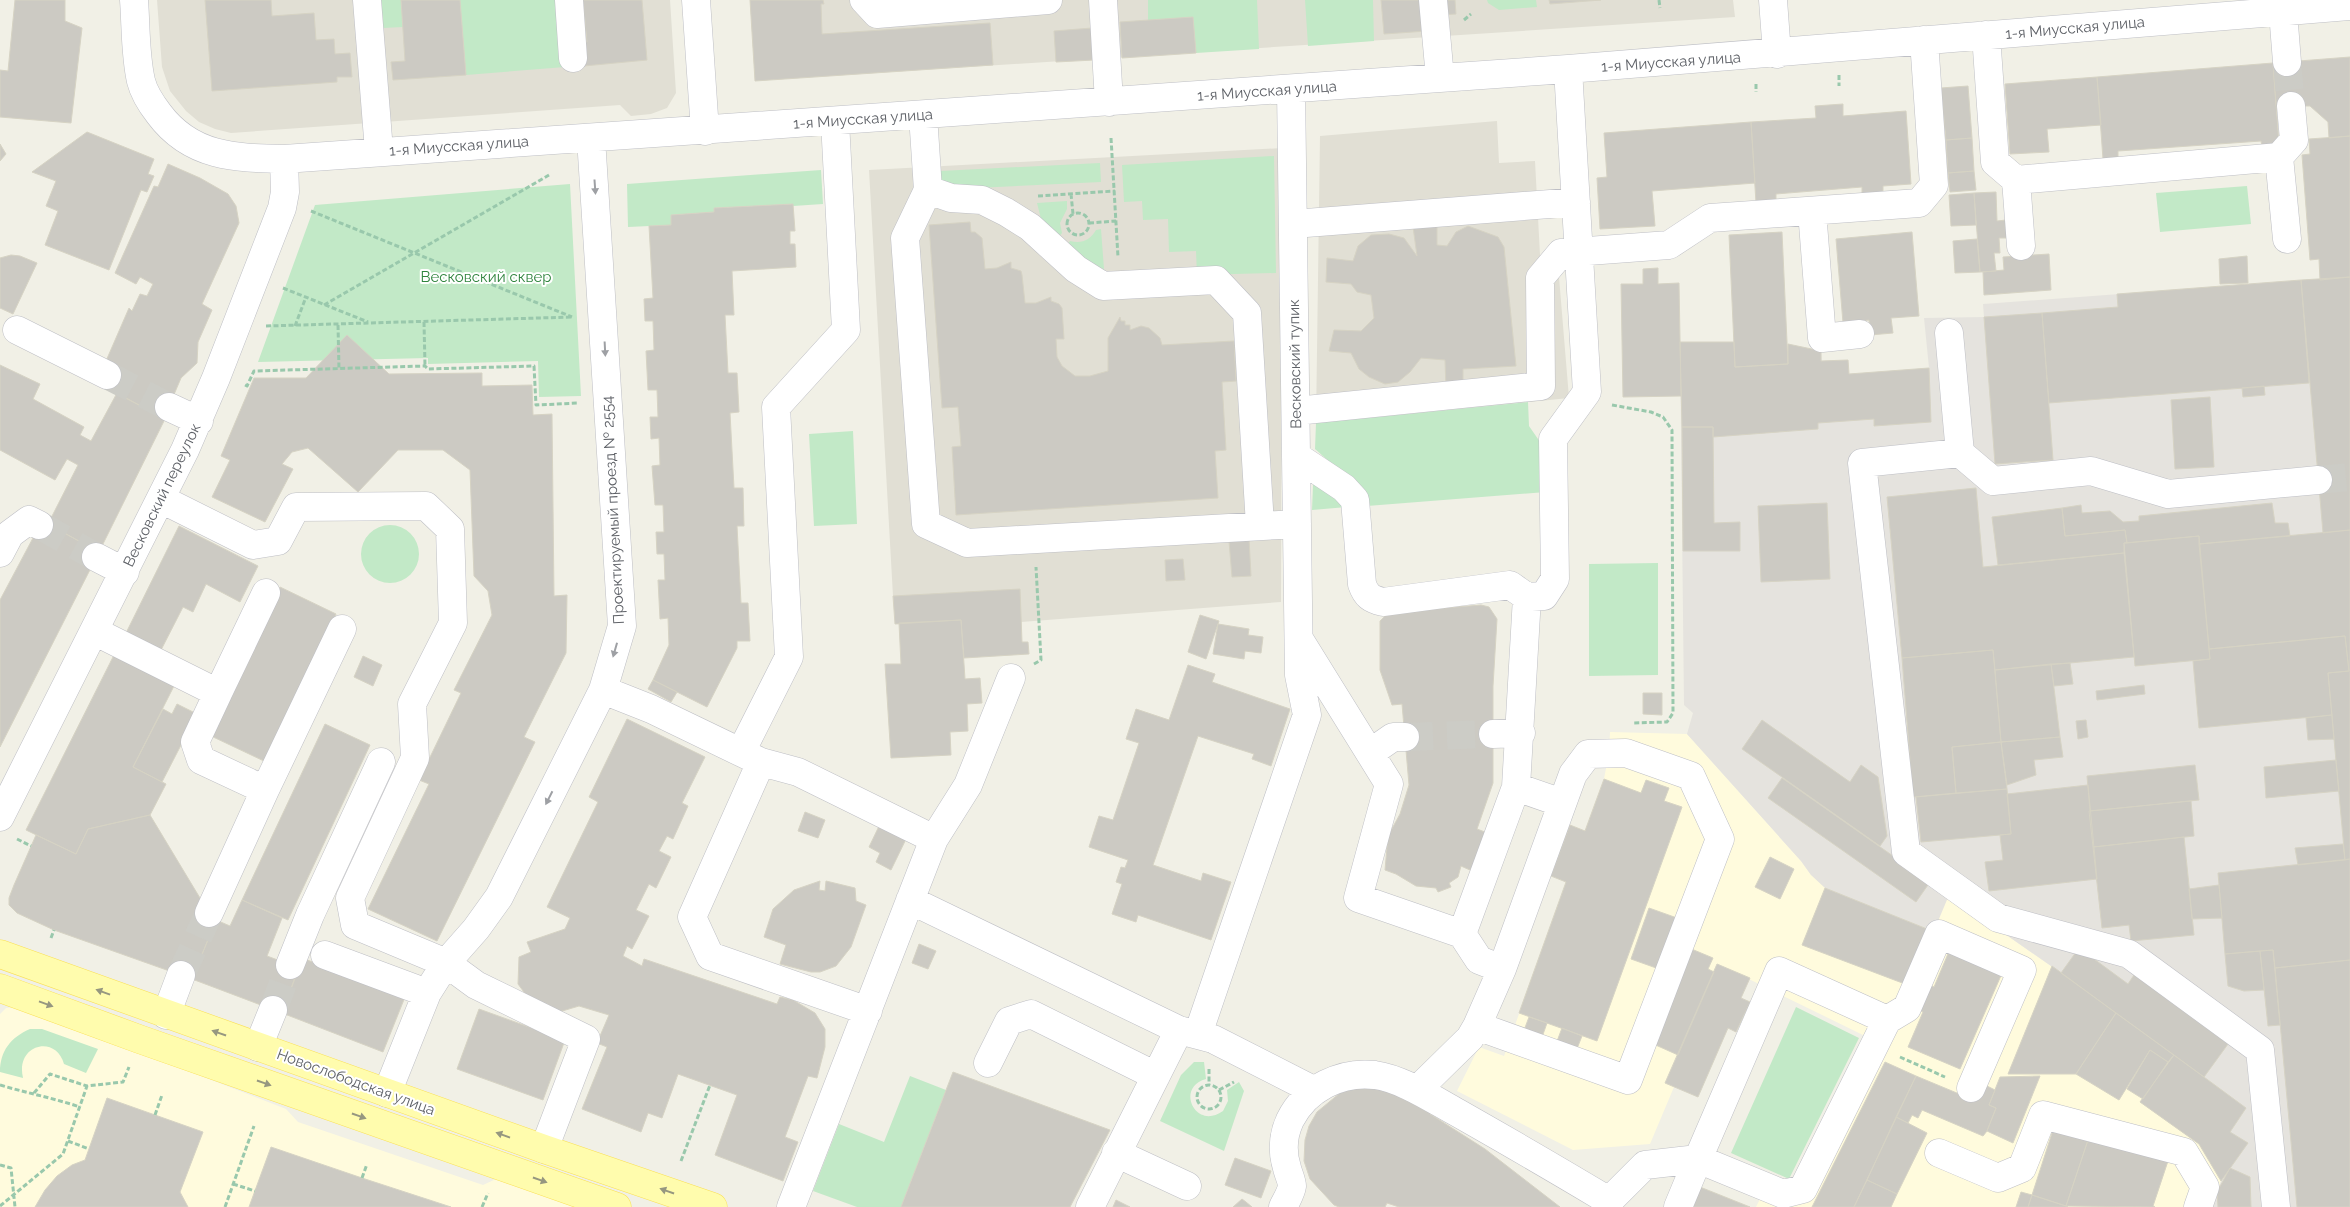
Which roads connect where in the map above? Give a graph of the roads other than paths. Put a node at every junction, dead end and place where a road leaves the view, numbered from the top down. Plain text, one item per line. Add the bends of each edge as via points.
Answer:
1 (134, 0) edge
2 (367, 0) edge
3 (569, 0) edge
4 (696, 0) edge
5 (864, 0) edge
6 (1048, 0) edge
7 (1103, 0) edge
8 (1433, 0) edge
9 (1773, 0) edge
10 (2350, 6) edge
11 (2283, 12) junction
12 (1986, 35) junction
13 (1924, 40) junction
14 (1777, 54) junction
15 (573, 58) dead end
16 (2287, 62) tunnel mouth
17 (1568, 70) junction
18 (1440, 78) junction
19 (1291, 89) junction
20 (1109, 102) junction
21 (2291, 106) tunnel mouth
22 (923, 115) junction
23 (835, 121) junction
24 (705, 131) junction
25 (591, 138) junction
26 (379, 151) junction
27 (2279, 157) junction
28 (284, 159) junction
29 (2016, 180) junction
30 (928, 190) junction
31 (1576, 202) junction
32 (1812, 211) junction
33 (1293, 224) junction
34 (2287, 239) dead end
35 (2021, 246) dead end
36 (1579, 252) junction
37 (17, 330) dead end
38 (1949, 332) dead end
39 (1860, 334) dead end
40 (107, 375) tunnel mouth
41 (169, 407) tunnel mouth
42 (1296, 411) junction
43 (199, 421) junction
44 (1960, 454) junction
45 (1296, 456) junction
46 (2318, 480) tunnel mouth
47 (161, 499) junction
48 (1297, 524) junction
49 (39, 525) tunnel mouth
50 (1260, 525) junction
51 (0, 553) edge
52 (96, 557) tunnel mouth
53 (124, 572) junction
54 (266, 593) dead end
55 (1527, 597) junction
56 (342, 629) dead end
57 (94, 631) junction
58 (1299, 639) junction
59 (1011, 678) road end
60 (603, 690) junction
61 (218, 694) junction
62 (1521, 733) junction
63 (1493, 734) tunnel mouth
64 (1405, 737) tunnel mouth
65 (1370, 753) junction
66 (751, 757) junction
67 (381, 762) dead end
68 (1516, 787) junction
69 (265, 790) junction
70 (1562, 804) junction
71 (0, 816) edge
72 (934, 839) junction
73 (910, 900) junction
74 (209, 913) tunnel mouth
75 (1462, 934) junction
76 (0, 954) edge
77 (324, 955) dead end
78 (446, 963) junction
79 (290, 965) tunnel mouth
80 (1502, 968) junction
81 (181, 975) tunnel mouth
82 (0, 988) edge
83 (427, 993) junction
84 (273, 1010) tunnel mouth
85 (868, 1010) junction
86 (166, 1015) junction
87 (1887, 1020) junction
88 (1477, 1026) junction
89 (1188, 1032) junction
90 (258, 1047) junction
91 (988, 1062) dead end
92 (1156, 1076) junction
93 (1971, 1088) road end
94 (1417, 1090) junction
95 (1315, 1091) junction
96 (387, 1093) junction
97 (544, 1149) junction
98 (1116, 1153) junction
99 (1939, 1153) dead end
100 (1698, 1159) junction
101 (1187, 1186) dead end
102 (1781, 1200) edge
103 (1608, 1204) edge
104 (618, 1207) edge
105 (713, 1207) edge
106 (791, 1207) edge
107 (1090, 1207) edge
108 (1284, 1207) edge
109 (1678, 1207) edge
110 (2198, 1207) edge
111 (2276, 1207) edge

1 - 28 street, 1-я Миусская улица via 142,82 166,124 186,141 205,150 232,156
2 - 26 street
3 - 15 street
4 - 24 street
5 - 6 street via 877,14
7 - 20 street
8 - 18 street
9 - 14 street
10 - 11 street, 1-я Миусская улица
11 - 12 street, 1-я Миусская улица
11 - 16 street
12 - 13 street, 1-я Миусская улица
12 - 29 street via 1995,162
13 - 14 street, 1-я Миусская улица
13 - 32 street via 1934,185 1918,203
14 - 17 street, 1-я Миусская улица
17 - 18 street, 1-я Миусская улица
17 - 31 street
18 - 19 street, 1-я Миусская улица
19 - 20 street, 1-я Миусская улица
19 - 33 street, Весковский тупик
20 - 22 street, 1-я Миусская улица
21 - 27 street via 2294,140
22 - 23 street, 1-я Миусская улица
22 - 30 street
23 - 24 street, 1-я Миусская улица
23 - 66 street via 846,330 776,407 789,657
24 - 25 street, 1-я Миусская улица
25 - 26 street, 1-я Миусская улица
25 -> 60 street, Проектируемый проезд № 2554 via 622,626
26 - 28 street, 1-я Миусская улица
27 - 29 street
27 - 34 street
28 - 43 street, Весковский переулок via 282,208
29 - 35 street
30 - 50 street via 951,198 982,200 1006,212 1030,227 1093,282 1103,286 1216,280 1247,313
30 - 50 street via 905,238 926,524 967,543
31 - 33 street
31 - 36 street
32 - 36 street via 1710,218 1669,245
32 - 39 street via 1822,338
33 - 42 street, Весковский тупик
36 - 42 street via 1561,254 1540,278 1541,386
36 - 55 street via 1587,392 1553,439 1555,579 1544,596
37 - 40 street
38 - 44 street
41 - 43 street
42 - 45 street, Весковский тупик
43 - 47 street, Весковский переулок
44 - 46 street via 1993,481 2091,471 2168,494
44 - 111 street via 1862,462 1906,852 1998,918 2129,954 2260,1050
45 - 48 street, Весковский тупик
45 - 55 street via 1344,488 1355,500 1362,584 1371,599 1383,602 1510,585
47 - 53 street, Весковский переулок
47 - 78 street via 253,545 278,541 296,507 426,506 450,529 453,623 412,704 415,758 350,898 355,925
48 - 50 street
48 - 58 street, Весковский тупик
49 - 51 street via 29,520 10,534
52 - 53 street
53 - 57 street, Весковский переулок
54 - 61 street
55 - 62 street
56 - 69 street
57 - 61 street
57 - 71 street, Весковский переулок
58 - 65 street
58 - 89 street, Весковский тупик via 1299,675 1307,715
59 - 72 street via 968,785
60 - 66 street via 651,708
60 -> 78 street, Проектируемый проезд № 2554 via 499,897
61 - 69 street via 195,742 201,760
62 - 63 street
62 - 68 street
64 - 65 street via 1393,737
65 - 75 street via 1389,784 1358,898
66 - 72 street via 798,772
66 - 85 street via 692,917 710,956
67 - 79 street
68 - 70 street
68 - 75 street
69 - 74 street
70 - 80 street
70 - 88 street via 1573,774 1588,754 1626,753 1690,776 1720,839 1628,1080
72 - 73 street
73 - 85 street
73 - 89 street
75 - 80 street via 1479,960
86 -> 76 main road, Новослободская улица
77 - 83 street
78 - 83 street, Проектируемый проезд № 2554
78 - 97 street via 476,985 586,1040
80 - 88 street
81 - 86 street
82 -> 104 main road, Новослободская улица
83 - 96 street, Проектируемый проезд № 2554
84 - 90 street
85 - 106 street
90 -> 86 main road, Новослободская улица
87 - 93 street via 1907,1008 1939,934 2022,970
87 - 100 street via 1779,971
87 - 102 street via 1803,1189
88 - 94 street via 1470,1038
89 - 92 street, Весковский тупик
89 - 95 street via 1214,1039
90 - 96 main road, Новослободская улица
91 - 92 street via 1009,1021 1031,1014
92 - 98 street, Весковский тупик
94 - 95 street via 1377,1075 1362,1074 1344,1076
94 - 103 street
95 - 108 street via 1290,1120 1284,1140 1284,1159 1292,1185
97 -> 96 main road, Новослободская улица
105 -> 97 main road, Новослободская улица
98 - 101 street
98 - 107 street, Весковский тупик
99 - 110 street via 1998,1178 2022,1168 2043,1116 2184,1152 2205,1187
100 - 102 street
100 - 103 street via 1645,1165
100 - 109 street

